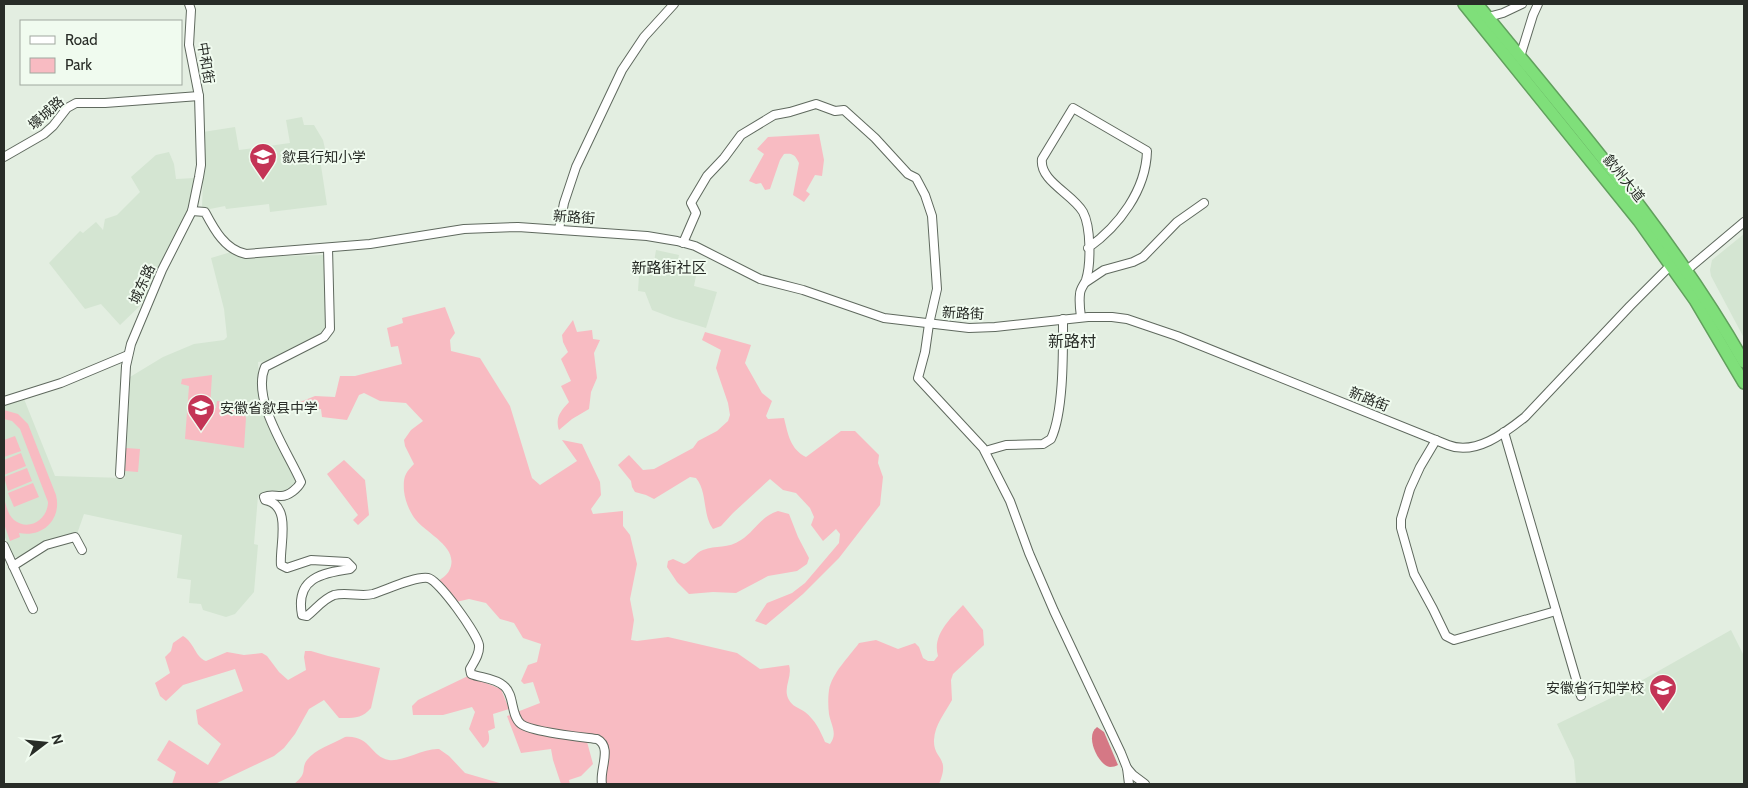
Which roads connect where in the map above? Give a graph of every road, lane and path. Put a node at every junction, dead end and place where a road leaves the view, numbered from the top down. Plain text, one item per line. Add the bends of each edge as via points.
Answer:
1 (189, 4) edge
2 (674, 4) edge
3 (1464, 4) edge
4 (1477, 4) edge
5 (1522, 4) edge
6 (1538, 4) edge
7 (1488, 17) junction
8 (1520, 57) junction
9 (199, 96) junction
10 (4, 157) edge
11 (1204, 203) dead end
12 (192, 211) junction
13 (1744, 222) edge
14 (560, 229) junction
15 (683, 242) junction
16 (328, 248) junction
17 (1088, 248) junction
18 (1671, 265) junction
19 (1687, 270) junction
20 (1086, 282) junction
21 (1081, 317) junction
22 (1063, 319) junction
23 (929, 324) junction
24 (128, 355) junction
25 (1744, 362) edge
26 (1744, 383) edge
27 (4, 401) edge
28 (1504, 432) junction
29 (1436, 440) junction
30 (985, 451) junction
31 (120, 474) dead end
32 (4, 546) edge
33 (82, 550) dead end
34 (12, 566) junction
35 (32, 609) dead end
36 (1556, 611) junction
37 (1581, 696) dead end
38 (1127, 768) junction
39 (602, 784) edge
40 (1129, 784) edge
41 (1145, 784) edge

1 - 9 street, 中和街 via 189,45
2 - 14 street via 644,37 622,70 576,167 564,203
3 - 18 highway, 歙州大道 via 1618,194
4 - 7 highway, 歙州大道
5 - 7 street
6 - 8 street
7 - 8 highway, 歙州大道
8 - 19 highway, 歙州大道 via 1648,215
9 - 10 street, 壕城路 via 76,103 67,108 44,134
9 - 12 street, 城东路 via 201,165
11 - 20 street via 1177,222 1143,257 1110,268
12 - 16 street, 新路街 via 205,212 228,246 242,253
12 - 24 street, 城东路 via 162,270
13 - 19 street
14 - 15 street, 新路街
14 - 16 street, 新路街 via 464,229
15 - 23 street, 新路街 via 760,279 884,318
15 - 23 street via 696,213 692,203 707,176 741,135 774,115 812,104 835,111 844,110 908,174 916,178 928,203 938,289
16 - 39 street via 328,333 265,367 263,374 263,394 274,427 301,482 296,489 282,496 271,494 264,497 275,504 282,517 281,565 287,568 315,560 347,562 352,567 322,574 310,582 303,593 302,615 307,616 336,594 372,594 402,583 426,578 432,580 456,606 477,639 478,651 471,674 504,686 523,726 601,741 606,749
17 - 17 street via 1083,212 1045,174 1042,164 1042,158 1073,108 1147,151 1146,169 1138,191 1112,228
17 - 20 street
18 - 26 highway, 歙州大道
18 - 28 street, 新路街 via 1525,417
19 - 25 highway, 歙州大道
20 - 21 street via 1080,294
21 - 22 street, 新路街
21 - 29 street, 新路街 via 1120,318 1169,333
22 - 23 street, 新路街 via 982,328
22 - 30 street via 1061,384 1051,439 1043,444 1006,445
23 - 30 street via 918,378
24 - 27 street via 61,383
24 - 31 street, 城东路
28 - 29 street, 新路街 via 1469,448 1453,447
28 - 36 street
29 - 36 street via 1410,489 1400,528 1414,574 1446,636 1454,640
30 - 38 street via 1010,500 1054,611
32 - 34 street
33 - 34 street via 76,537 46,545
34 - 35 street
36 - 37 street
38 - 40 street
38 - 41 street

